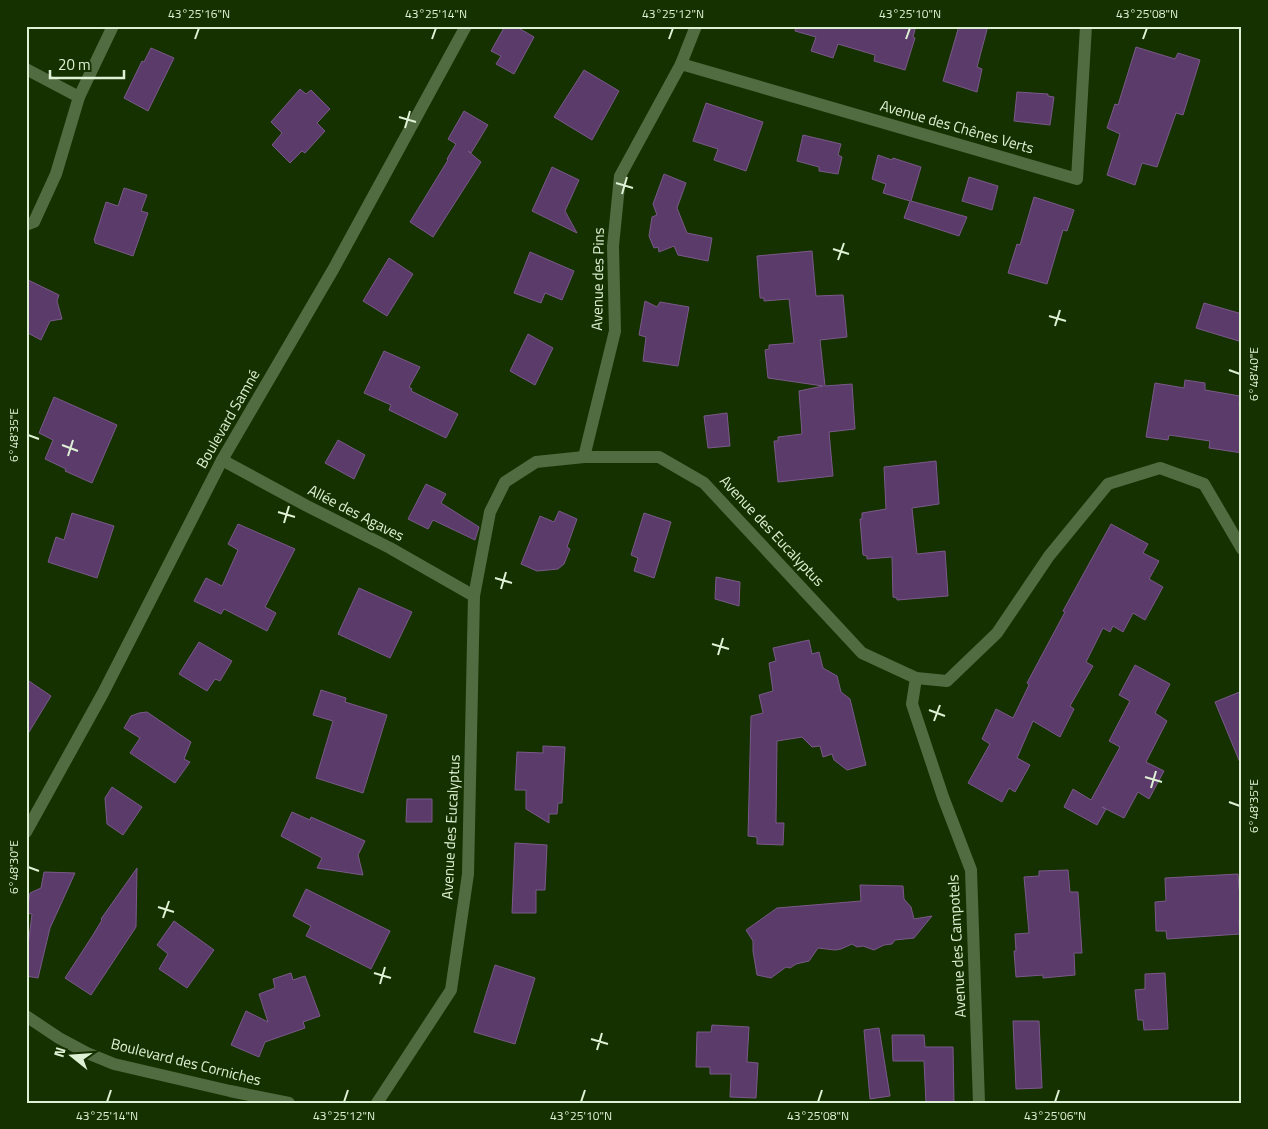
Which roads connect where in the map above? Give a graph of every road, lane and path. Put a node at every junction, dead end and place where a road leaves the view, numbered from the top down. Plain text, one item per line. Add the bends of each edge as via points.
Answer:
1 (113, 26) edge
2 (466, 26) edge
3 (696, 26) edge
4 (1086, 26) edge
5 (680, 64) junction
6 (26, 70) edge
7 (79, 98) junction
8 (26, 225) edge
9 (584, 457) junction
10 (222, 460) junction
11 (1242, 549) edge
12 (474, 596) junction
13 (916, 678) junction
14 (26, 832) edge
15 (26, 1016) edge
16 (289, 1103) edge
17 (377, 1103) edge
18 (979, 1103) edge

1 - 7 street
2 - 10 street, Boulevard Samné via 339,259
3 - 5 street, Avenue des Pins
4 - 5 street, Avenue des Chênes Verts via 1077,178
5 - 9 street, Avenue des Pins via 620,176 613,246 615,331
6 - 7 street
7 - 8 street via 56,174 34,222
9 - 12 street, Avenue des Eucalyptus via 536,462 505,482 490,512
9 - 13 street, Avenue des Eucalyptus via 659,457 704,483 862,653
10 - 12 street, Allée des Agaves
10 - 14 street, Boulevard Samné via 103,693
11 - 13 street, Avenue des Eucalyptus via 1204,484 1160,468 1108,484 1049,556 997,633 947,681
12 - 17 street, Avenue des Eucalyptus via 468,874 451,990
13 - 18 street, Avenue des Campotels via 912,704 971,870
15 - 16 street, Boulevard des Corniches via 73,1046 114,1064

